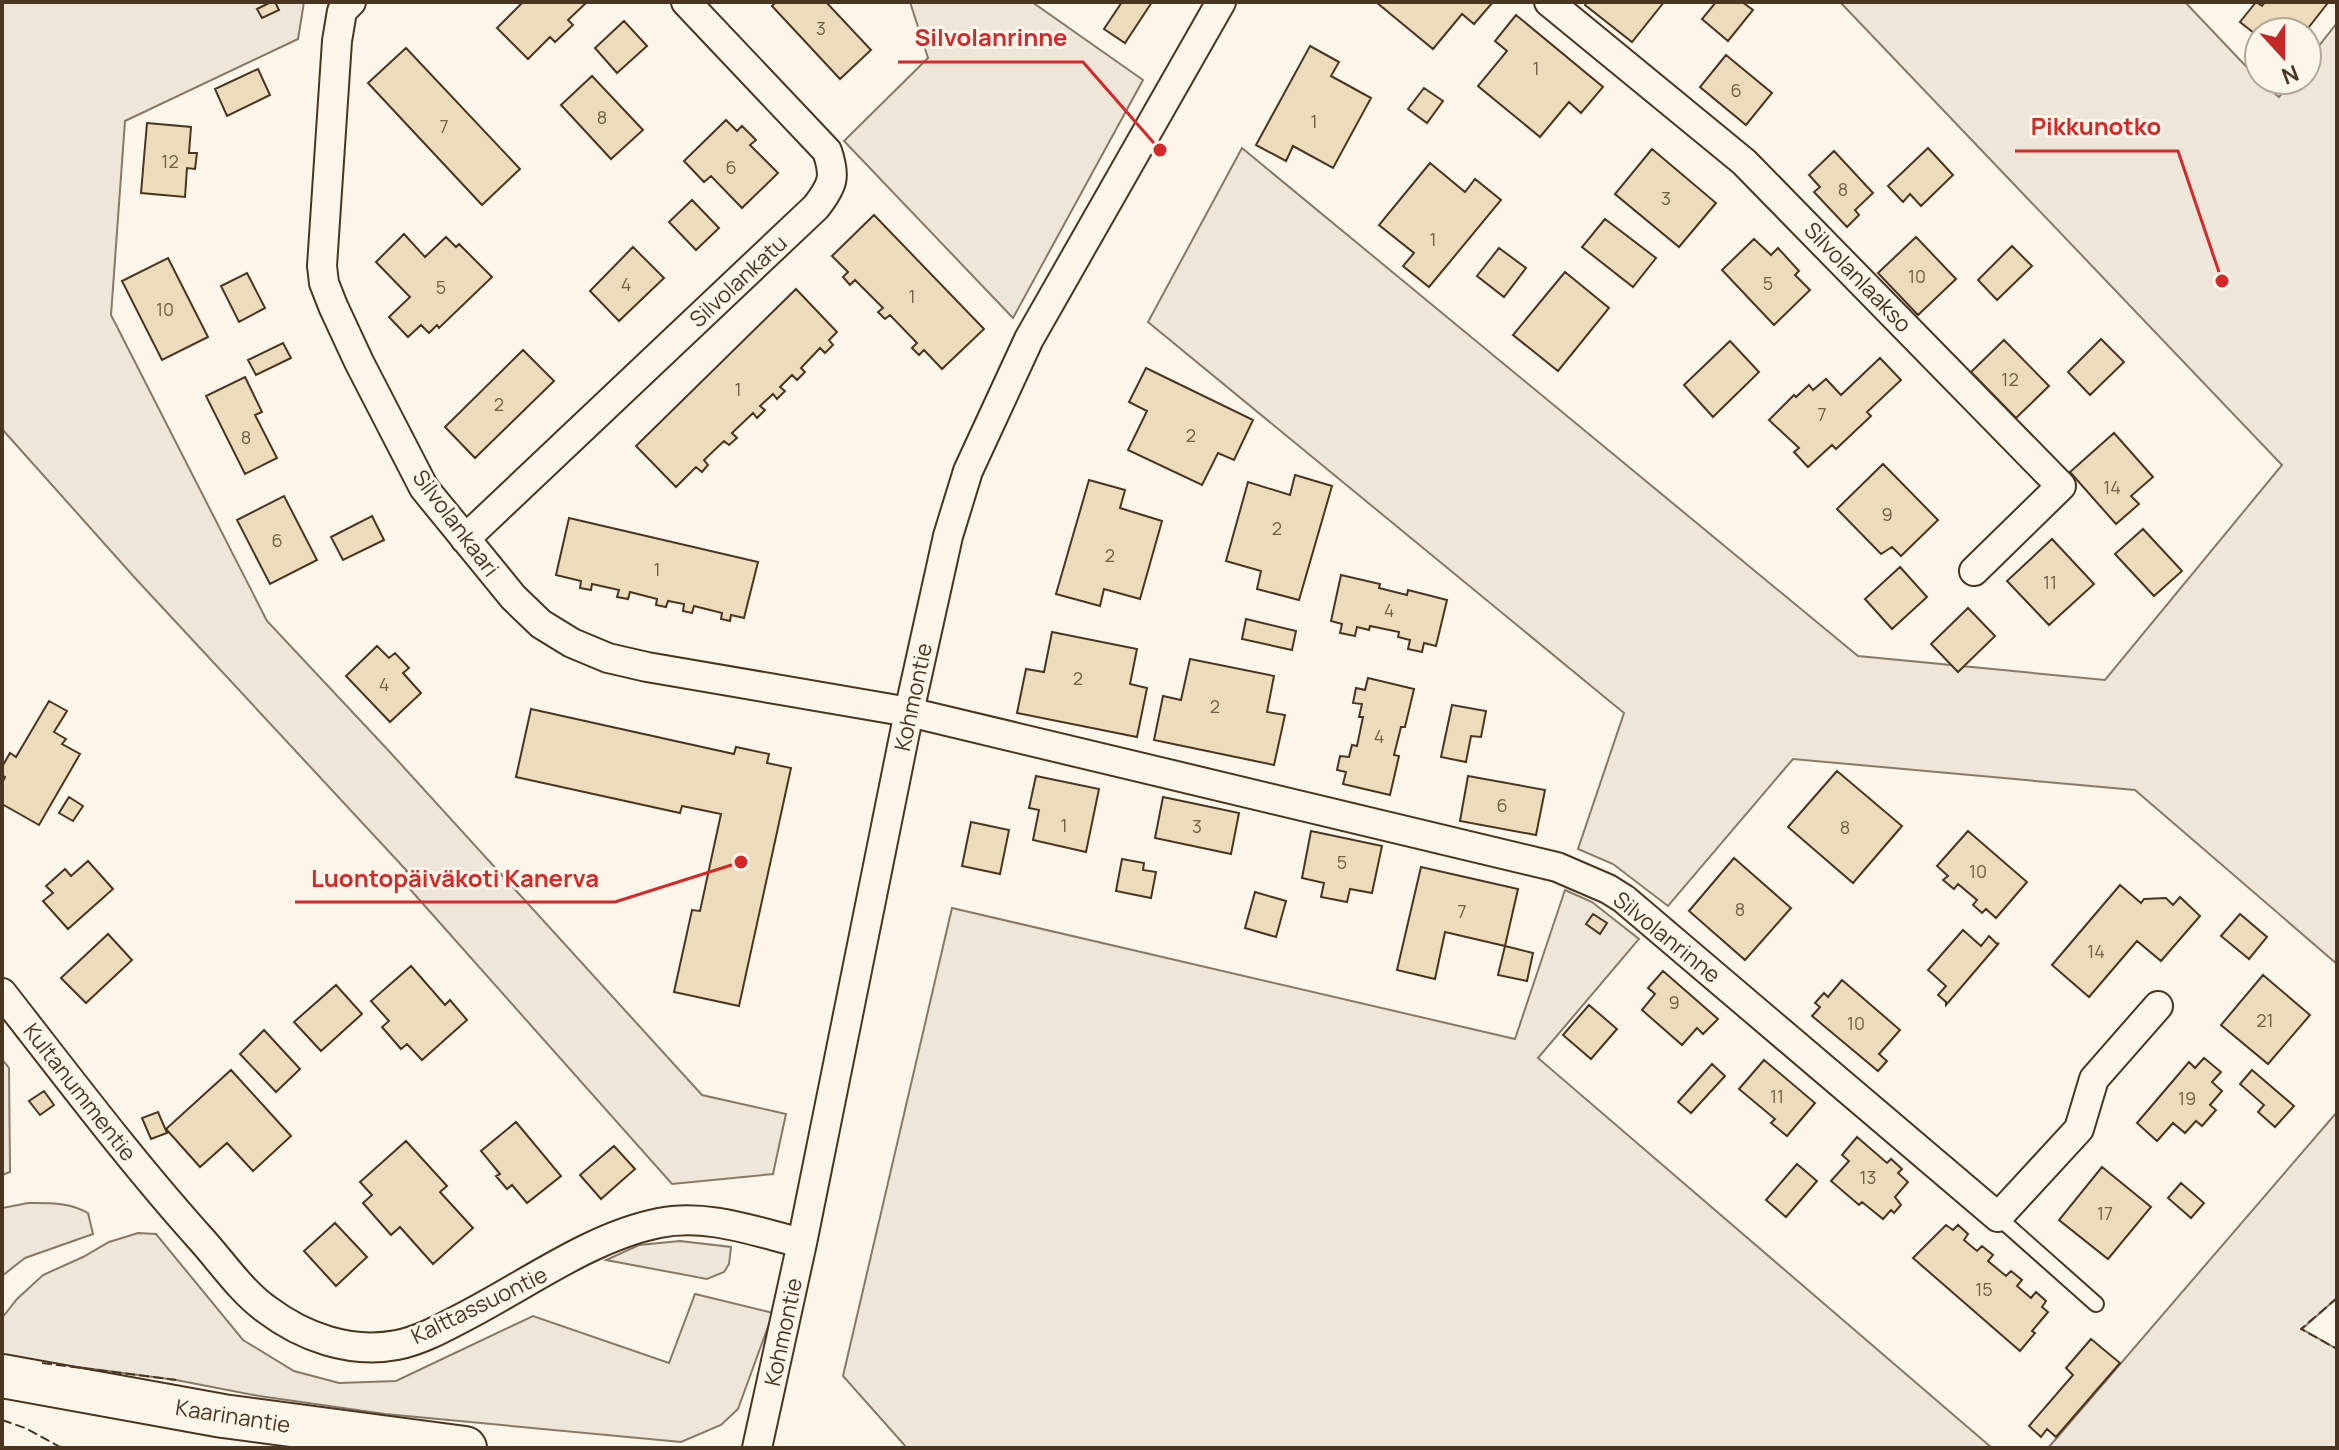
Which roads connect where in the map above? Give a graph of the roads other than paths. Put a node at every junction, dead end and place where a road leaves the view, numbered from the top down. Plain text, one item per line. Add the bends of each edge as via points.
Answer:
1 (351, 2) edge
2 (686, 2) edge
3 (1221, 2) edge
4 (1549, 2) edge
5 (465, 539) junction
6 (1974, 571) dead end
7 (909, 712) junction
8 (2, 993) edge
9 (2158, 1006) dead end
10 (158, 1190) joint
11 (1998, 1217) junction
12 (802, 1243) junction
13 (2096, 1304) dead end
14 (2, 1376) edge
15 (465, 1448) edge
16 (757, 1448) edge

1 - 5 street, Silvolankaari via 342,11 337,41 324,283 424,488
2 - 5 street, Silvolankatu via 827,151 834,171 829,191
3 - 7 street, Kohmontie via 1029,339 991,417 948,536
4 - 6 street, Silvolanlaakso via 1744,162 2061,486
5 - 7 street, Silvolankaari via 541,624 608,658
7 - 11 street, Silvolanrinne via 1557,867 1608,889
7 - 12 street, Kohmontie
8 - 10 street, Kultanummentie
9 - 11 street via 2094,1079 2079,1129
10 - 12 street, Kalttassuontie via 263,1307 291,1326 344,1345 396,1345 431,1333 598,1244 660,1222 722,1223
11 - 13 lane
12 - 16 street, Kohmontie
14 - 15 main road, Kaarinantie via 206,1413

